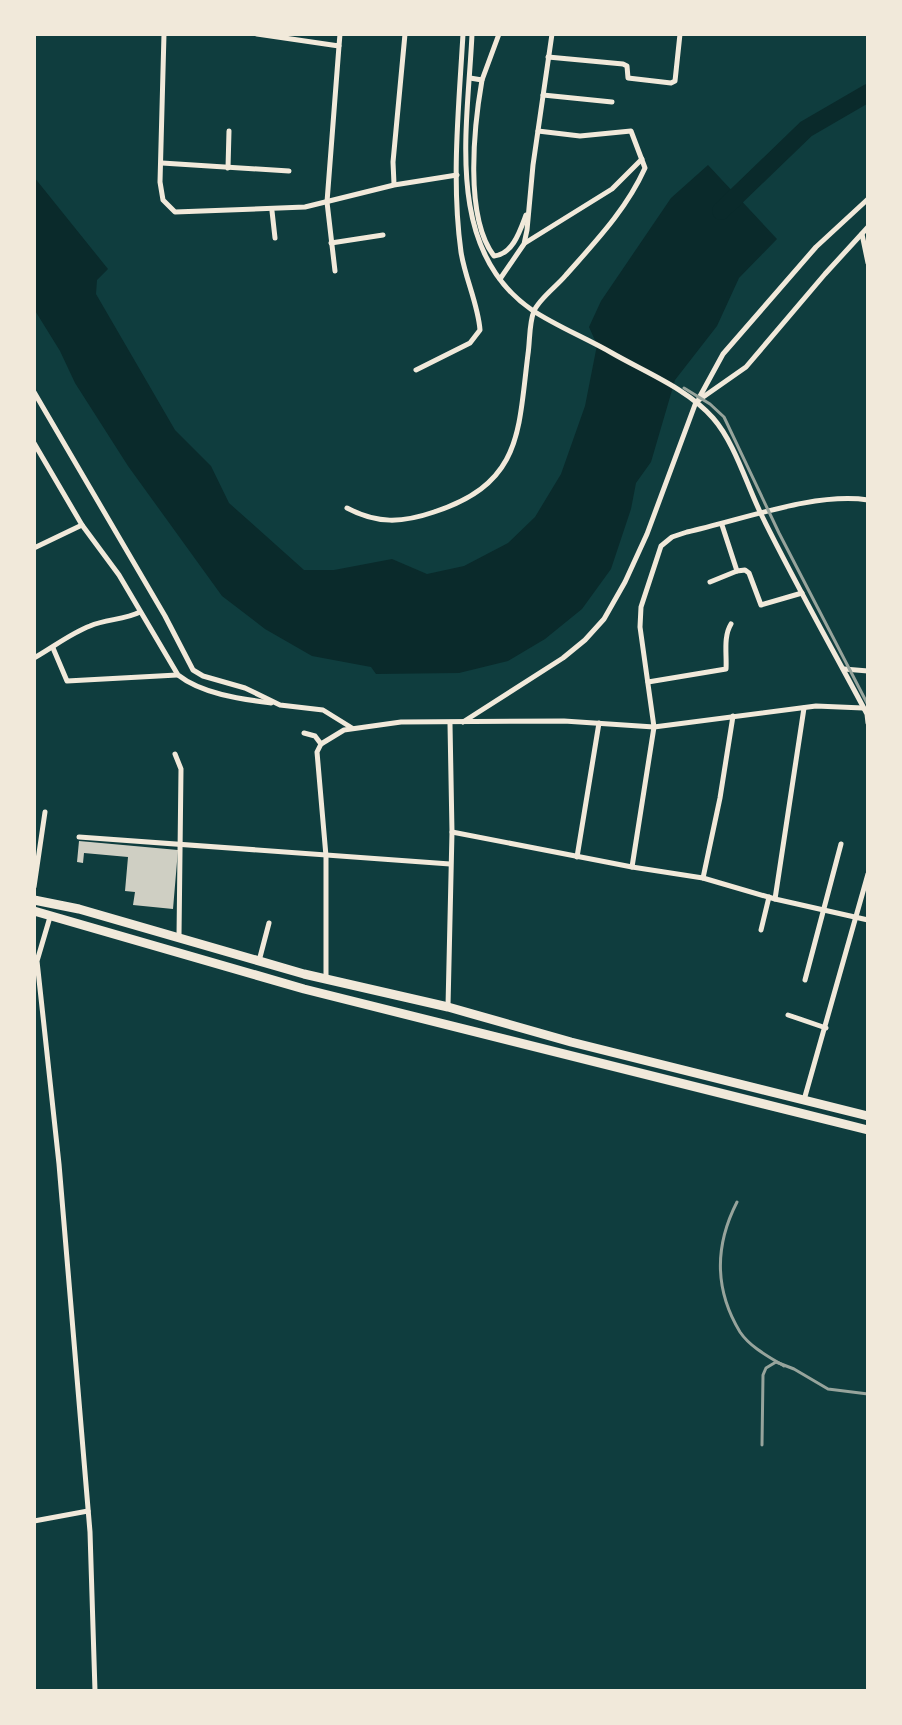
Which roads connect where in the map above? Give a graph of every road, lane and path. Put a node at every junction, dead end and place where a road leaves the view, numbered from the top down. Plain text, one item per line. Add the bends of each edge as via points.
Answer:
1 (164, 34) edge
2 (257, 34) edge
3 (340, 34) edge
4 (405, 34) edge
5 (463, 34) edge
6 (472, 34) edge
7 (499, 34) edge
8 (552, 34) edge
9 (680, 34) edge
10 (300, 37) edge
11 (339, 46) junction
12 (548, 57) junction
13 (470, 78) junction
14 (482, 80) junction
15 (543, 95) junction
16 (612, 102) dead end
17 (229, 131) dead end
18 (538, 131) junction
19 (642, 159) junction
20 (162, 163) junction
21 (228, 168) junction
22 (289, 171) dead end
23 (457, 175) junction
24 (394, 185) junction
25 (868, 199) edge
26 (327, 202) junction
27 (528, 210) junction
28 (272, 211) junction
29 (868, 227) edge
30 (862, 234) junction
31 (383, 235) dead end
32 (275, 238) dead end
33 (331, 243) junction
34 (524, 244) junction
35 (868, 263) edge
36 (335, 271) dead end
37 (500, 279) junction
38 (534, 311) junction
39 (416, 370) dead end
40 (34, 392) edge
41 (698, 401) junction
42 (34, 443) edge
43 (868, 500) edge
44 (347, 508) dead end
45 (762, 515) junction
46 (82, 525) junction
47 (722, 525) junction
48 (34, 548) edge
49 (737, 571) junction
50 (710, 582) dead end
51 (802, 593) junction
52 (140, 612) junction
53 (731, 624) dead end
54 (53, 648) junction
55 (34, 658) edge
56 (843, 668) junction
57 (868, 671) edge
58 (178, 675) junction
59 (648, 682) junction
60 (280, 705) junction
61 (804, 708) junction
62 (867, 711) edge
63 (733, 716) junction
64 (450, 723) junction
65 (461, 723) junction
66 (599, 723) junction
67 (868, 723) edge
68 (654, 727) junction
69 (352, 728) junction
70 (304, 733) dead end
71 (321, 744) junction
72 (175, 754) dead end
73 (45, 812) dead end
74 (452, 832) junction
75 (79, 837) dead end
76 (841, 844) dead end
77 (179, 846) junction
78 (326, 856) junction
79 (577, 857) junction
80 (450, 864) junction
81 (632, 867) junction
82 (868, 874) edge
83 (703, 878) junction
84 (34, 887) edge
85 (772, 898) junction
86 (34, 900) edge
87 (79, 909) junction
88 (824, 910) junction
89 (34, 911) edge
90 (50, 916) junction
91 (855, 918) junction
92 (868, 920) edge
93 (75, 923) junction
94 (269, 923) dead end
95 (761, 930) dead end
96 (179, 937) junction
97 (259, 961) junction
98 (326, 978) junction
99 (805, 980) dead end
100 (448, 1007) junction
101 (788, 1015) dead end
102 (826, 1028) junction
103 (571, 1042) junction
104 (569, 1053) junction
105 (803, 1100) junction
106 (868, 1116) edge
107 (868, 1130) edge
108 (88, 1511) junction
109 (34, 1521) edge
110 (95, 1691) edge

1 - 20 street
2 - 10 street
3 - 11 street
4 - 24 street
5 - 23 street
6 - 13 street
7 - 14 street
8 - 12 street
9 - 12 street via 671,83 628,78 623,64
10 - 11 street
11 - 26 street
12 - 15 street
13 - 14 street
13 - 37 street via 469,206 484,255
14 - 27 street via 473,177 481,227 494,256 502,255 518,236
15 - 16 street
15 - 18 street
17 - 21 street
18 - 19 street via 580,136 630,130
18 - 27 street
19 - 34 street via 612,189
19 - 38 street via 645,168 633,194 611,225
20 - 21 street
20 - 28 street via 163,200 175,212
21 - 22 street
23 - 24 street
23 - 39 street via 461,253 480,330 470,343
24 - 26 street
25 - 41 street via 816,247 723,354
26 - 28 street
26 - 33 street
27 - 34 street
28 - 32 street
29 - 30 street
30 - 35 street
30 - 41 street via 746,367
31 - 33 street
33 - 36 street
34 - 37 street
37 - 38 street
38 - 41 street
38 - 44 street via 517,436 503,469 468,498 417,518 381,521
40 - 60 street via 187,663 203,676
41 - 45 street via 718,425
41 - 65 street via 647,534 604,619 563,658
42 - 46 street
43 - 45 street via 813,501
45 - 47 street
45 - 51 street
46 - 48 street
46 - 52 street
47 - 49 street
47 - 59 street via 672,537 661,546 641,607
49 - 50 street
49 - 51 street via 749,573 761,605
51 - 56 street
52 - 54 street via 85,628
52 - 58 street
53 - 59 street via 726,669
54 - 55 street
54 - 58 street via 67,681
56 - 57 street
56 - 62 street
58 - 60 street via 238,698
59 - 68 street
60 - 69 street via 323,710
61 - 62 street
61 - 63 street
61 - 85 street
62 - 67 street
63 - 68 street
63 - 83 street
64 - 65 street
64 - 69 street
64 - 74 street
65 - 66 street
66 - 68 street
66 - 79 street
68 - 81 street
69 - 71 street
70 - 71 street
71 - 78 street via 317,752
72 - 77 street via 181,769
73 - 84 street
74 - 79 street
74 - 80 street
75 - 77 street
76 - 88 street
77 - 78 street
77 - 96 street
78 - 80 street
78 - 98 street
79 - 81 street
80 - 100 street
81 - 83 street
82 - 91 street
83 - 85 street
85 - 88 street
85 - 95 street
86 - 87 highway
87 - 93 highway
87 - 96 highway
88 - 91 street
88 - 99 street
89 - 90 highway
90 - 93 highway
90 - 108 street via 37,961
91 - 92 street
91 - 102 street
93 - 104 highway via 304,989
94 - 97 street
96 - 97 highway
97 - 98 highway
98 - 100 highway
100 - 103 highway
101 - 102 street
102 - 105 street
103 - 104 highway
103 - 105 highway
104 - 107 highway
105 - 106 highway
108 - 109 street
108 - 110 street

